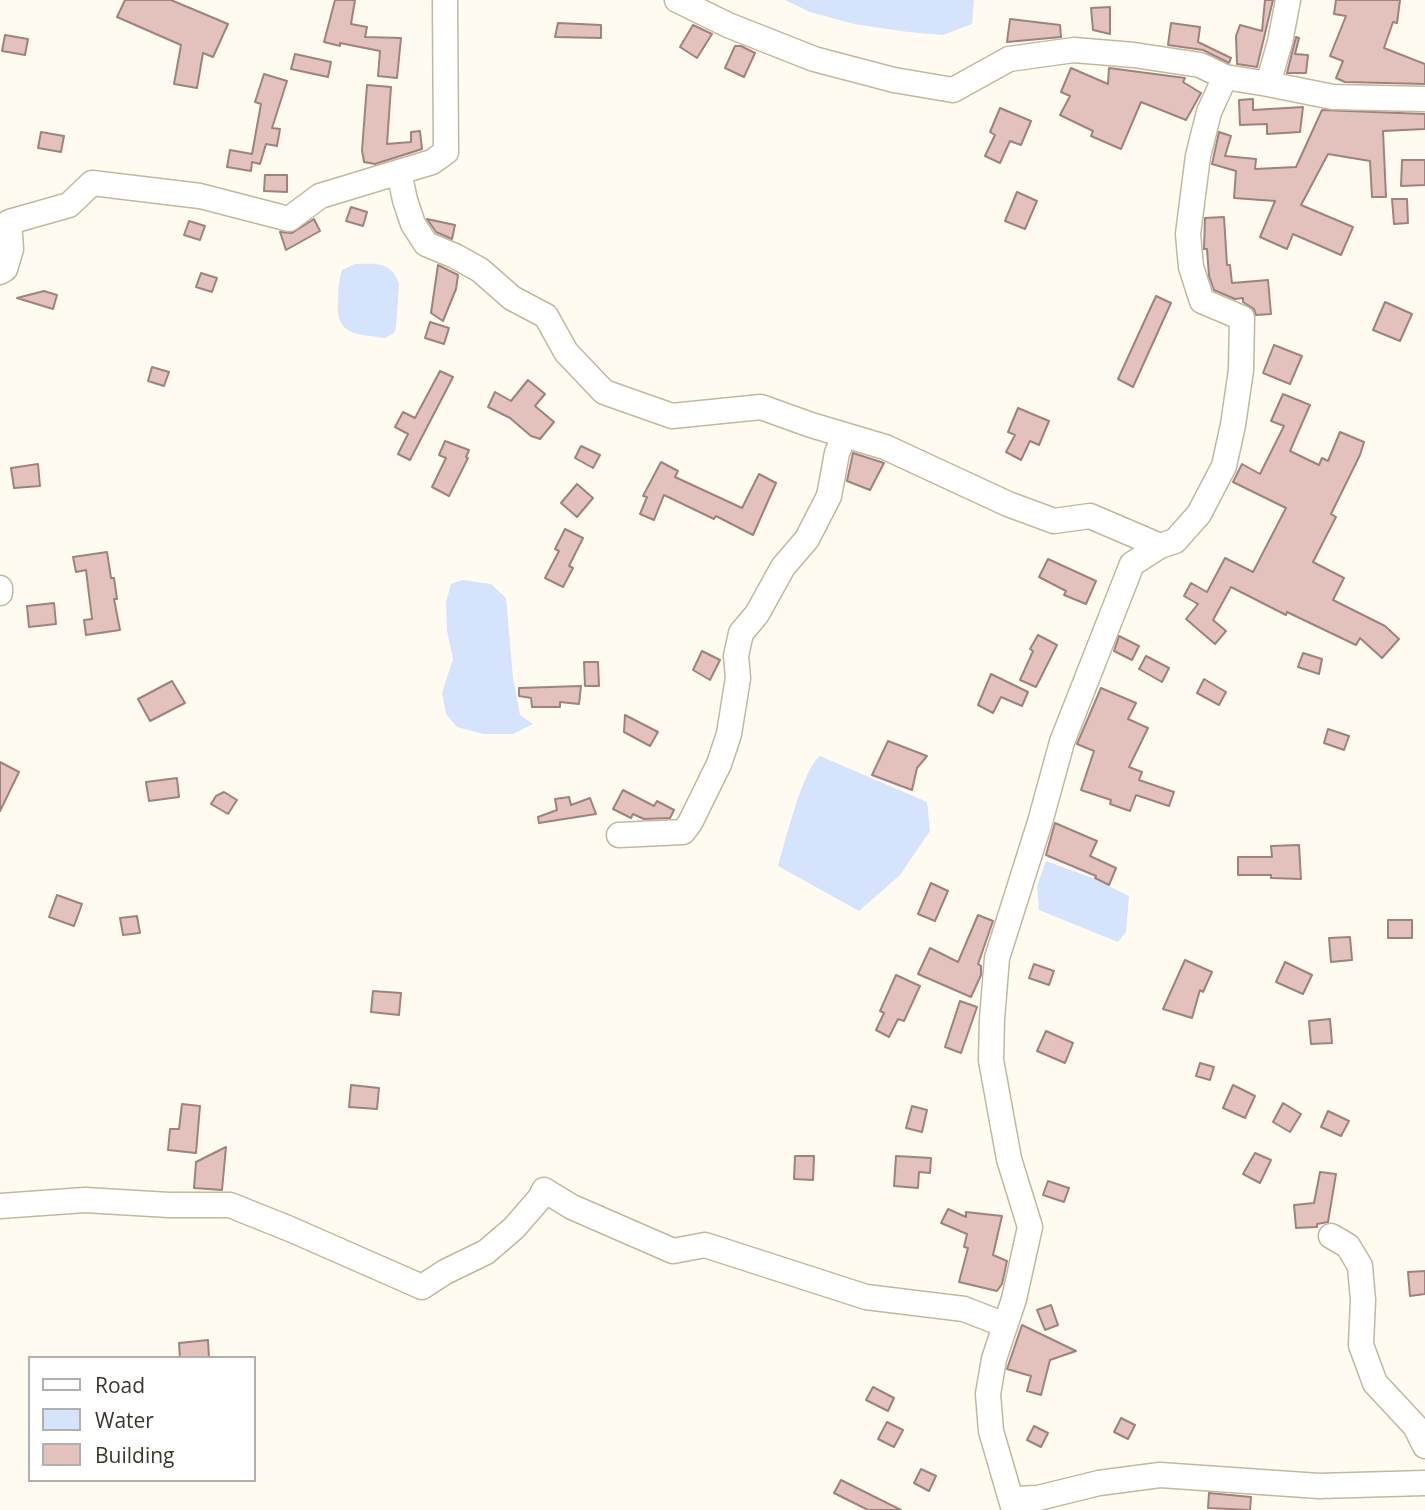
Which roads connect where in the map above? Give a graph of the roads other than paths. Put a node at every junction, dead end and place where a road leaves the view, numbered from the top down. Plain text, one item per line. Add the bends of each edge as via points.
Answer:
1 (445, 0) edge
2 (677, 0) edge
3 (1288, 0) edge
4 (1225, 77) junction
5 (1268, 84) junction
6 (1425, 99) edge
7 (399, 172) junction
8 (0, 272) edge
9 (845, 435) junction
10 (1160, 546) junction
11 (619, 835) dead end
12 (0, 1206) edge
13 (1331, 1236) dead end
14 (1005, 1325) junction
15 (1425, 1446) edge
16 (1425, 1483) edge
17 (1012, 1505) edge

1 - 7 street via 446,152 432,162
2 - 4 street via 814,59 953,90 1009,59 1074,50 1200,65
3 - 5 street
4 - 5 street
4 - 10 street via 1209,112 1198,156 1188,234 1191,267 1202,301 1241,318 1241,370 1224,466 1199,514 1175,541
5 - 6 street via 1333,97
7 - 8 street via 320,196 289,219 200,196 92,183 69,205 9,222 11,249 5,270
7 - 9 street via 413,224 426,244 480,270 512,299 546,316 566,352 604,392 672,416 761,407
9 - 10 street via 885,447 1054,521 1090,516
9 - 11 street via 829,496 807,539 783,567 741,633 729,734 690,823 682,832
10 - 14 street via 1132,564 1062,742 996,958 991,1060 1009,1159 1030,1227
12 - 14 street via 85,1200 230,1205 422,1287 486,1252 514,1228 544,1190 673,1251 705,1245 866,1297 964,1309
13 - 15 street via 1349,1246 1360,1266 1361,1345 1375,1383 1415,1426
14 - 17 street via 988,1394 991,1431
16 - 17 street via 1320,1486 1160,1475 1099,1483

